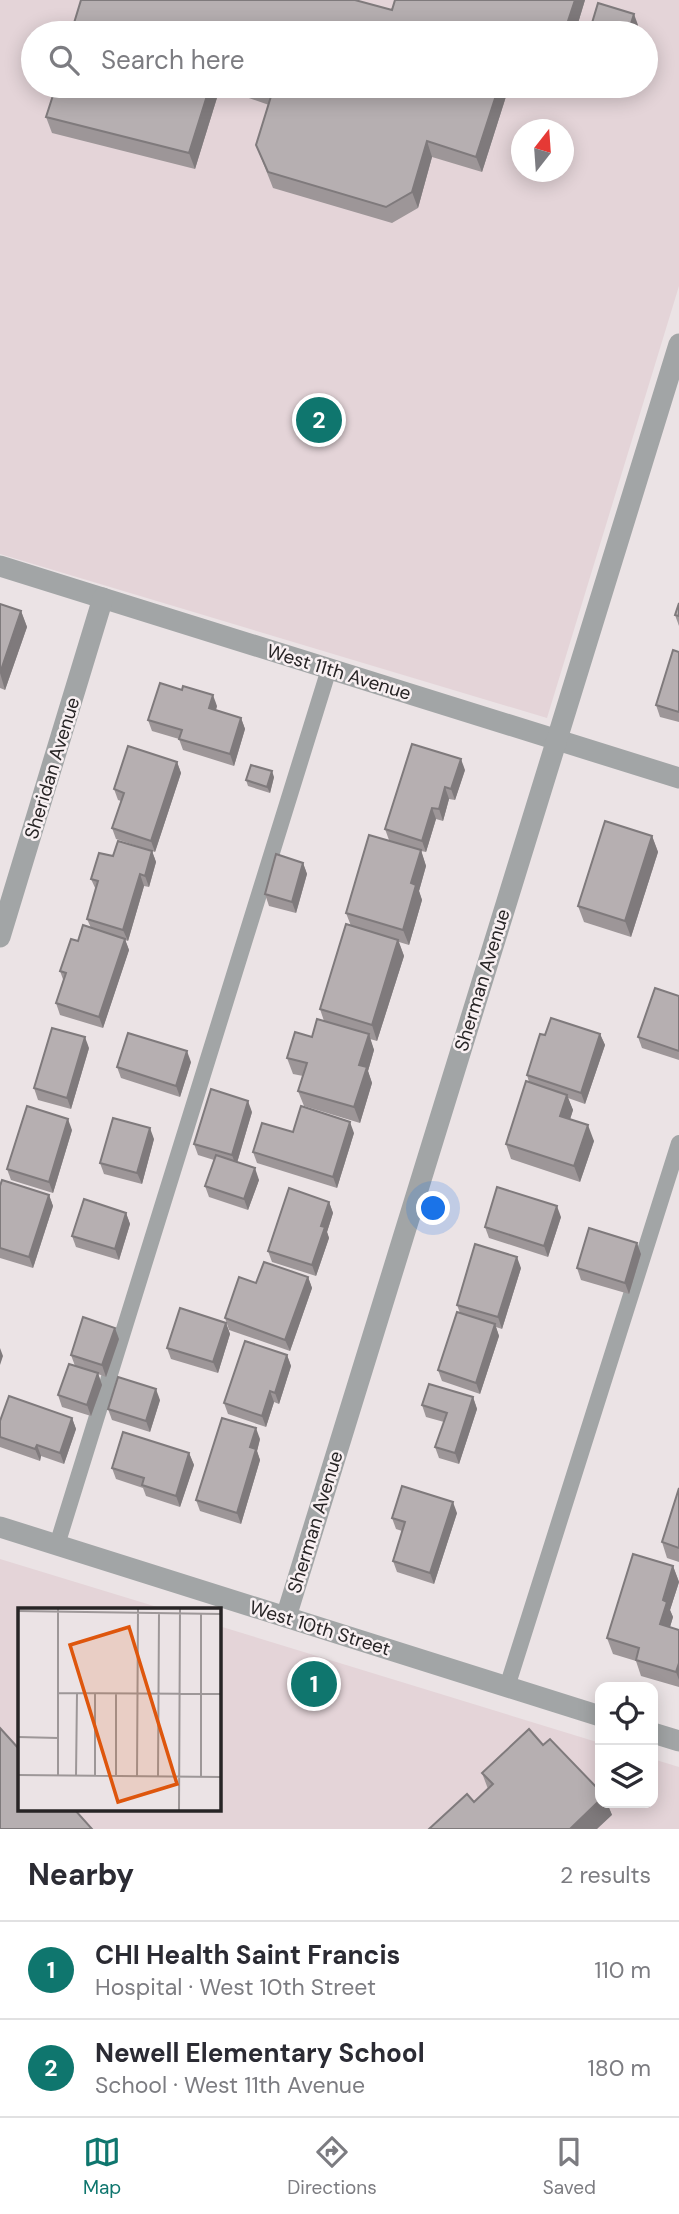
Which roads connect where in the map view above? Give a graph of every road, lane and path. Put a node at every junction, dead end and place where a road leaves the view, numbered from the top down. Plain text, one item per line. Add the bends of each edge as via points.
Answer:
1 (679, 344) edge
2 (0, 566) edge
3 (103, 598) junction
4 (329, 669) junction
5 (557, 739) junction
6 (679, 778) edge
7 (0, 937) edge
8 (679, 1143) edge
9 (0, 1527) edge
10 (57, 1545) junction
11 (286, 1617) junction
12 (507, 1687) junction
13 (595, 1714) edge
14 (658, 1735) edge
15 (679, 1741) edge

1 - 5 street, Sherman Avenue
2 - 3 street, West 11th Avenue
3 - 4 street, West 11th Avenue
3 - 7 street, Sheridan Avenue
4 - 5 street, West 11th Avenue
4 - 10 lane
5 - 6 street, West 11th Avenue
5 - 11 street, Sherman Avenue
8 - 12 lane
9 - 10 street, West 10th Street
10 - 11 street, West 10th Street
11 - 12 street, West 10th Street
12 - 13 street, West 10th Street
14 - 15 street

